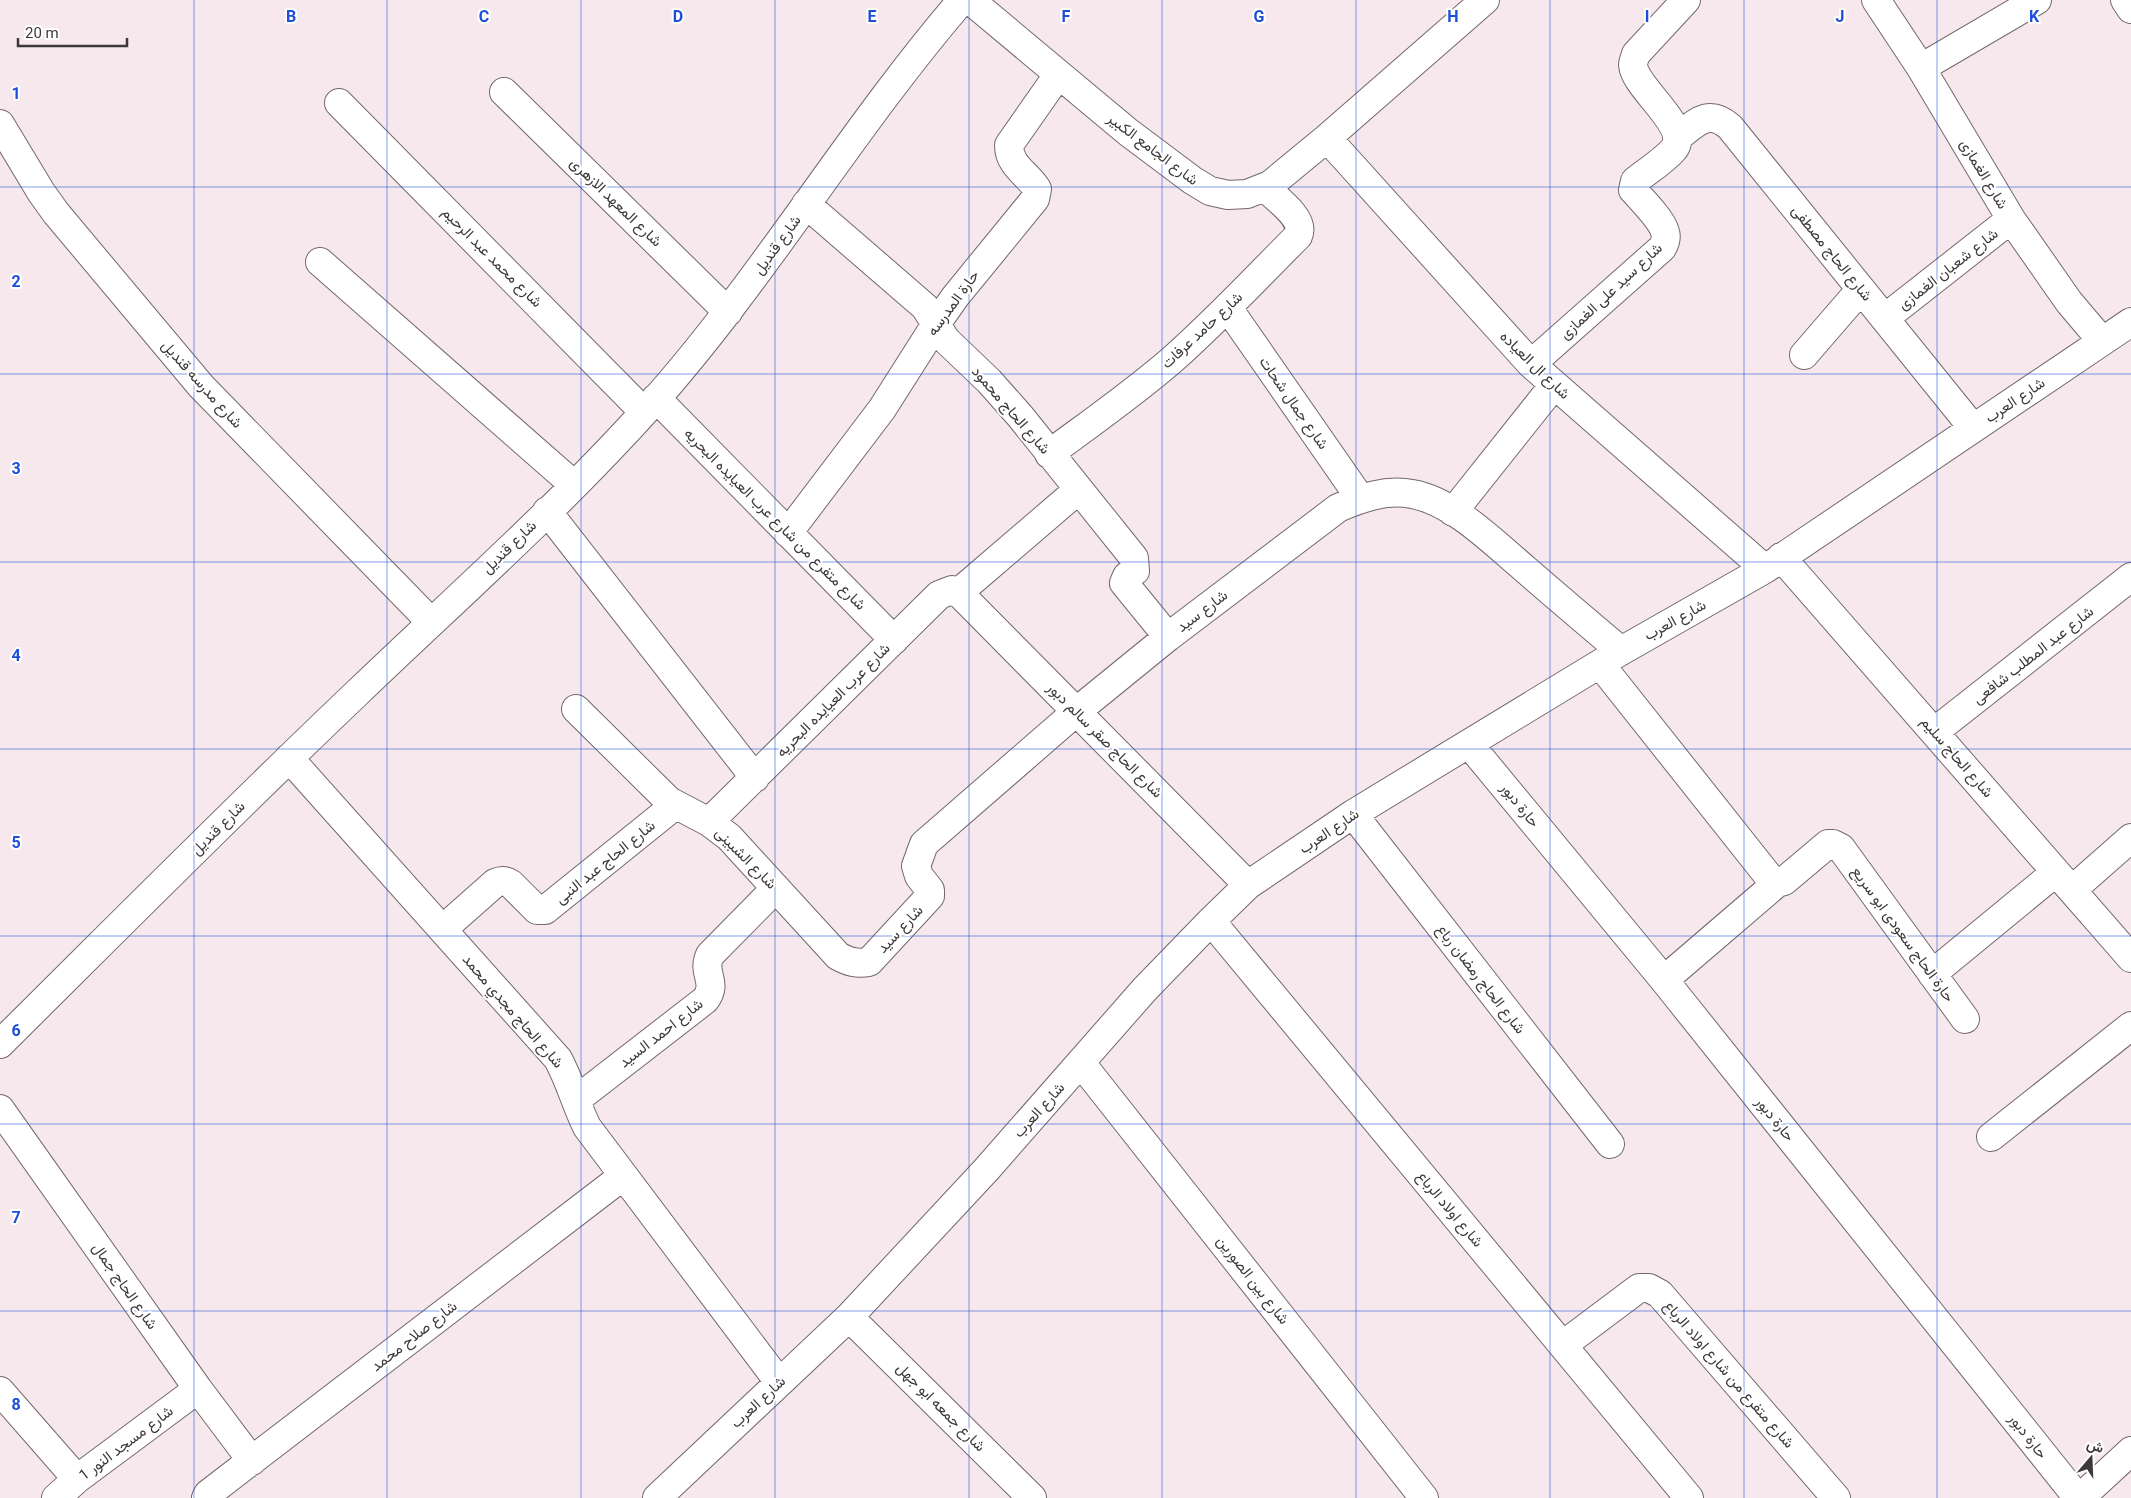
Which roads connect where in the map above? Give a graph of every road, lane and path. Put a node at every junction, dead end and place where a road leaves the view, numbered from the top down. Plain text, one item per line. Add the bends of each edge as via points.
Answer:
1 (962, 0) edge
2 (970, 0) edge
3 (1686, 0) edge
4 (1876, 0) edge
5 (2037, 0) edge
6 (2125, 0) edge
7 (1470, 5) edge
8 (2131, 9) edge
9 (1921, 68) junction
10 (1058, 75) junction
11 (504, 92) dead end
12 (339, 102) dead end
13 (0, 124) edge
14 (1678, 137) junction
15 (1327, 138) junction
16 (1265, 188) junction
17 (806, 204) junction
18 (2011, 219) junction
19 (320, 262) dead end
20 (1861, 289) junction
21 (1228, 308) junction
22 (728, 312) junction
23 (1885, 318) junction
24 (2131, 322) edge
25 (936, 324) junction
26 (2102, 341) junction
27 (1804, 355) dead end
28 (1531, 364) junction
29 (1554, 385) junction
30 (650, 405) junction
31 (1973, 428) junction
32 (1048, 454) junction
33 (574, 485) junction
34 (1078, 490) junction
35 (1360, 498) junction
36 (548, 511) junction
37 (1454, 512) junction
38 (788, 533) junction
39 (1773, 563) junction
40 (2131, 577) edge
41 (960, 594) junction
42 (431, 622) junction
43 (1168, 637) junction
44 (894, 640) junction
45 (1611, 657) junction
46 (576, 709) dead end
47 (1077, 712) junction
48 (1934, 732) junction
49 (1469, 744) junction
50 (289, 758) junction
51 (755, 778) junction
52 (674, 806) junction
53 (1353, 814) junction
54 (709, 822) junction
55 (2131, 838) edge
56 (2064, 881) junction
57 (1777, 883) junction
58 (1248, 886) junction
59 (776, 888) junction
60 (1211, 921) junction
61 (442, 929) junction
62 (2131, 958) edge
63 (869, 962) joint
64 (1932, 974) junction
65 (1664, 980) junction
66 (1965, 1019) dead end
67 (2127, 1036) edge
68 (0, 1044) edge
69 (1081, 1063) junction
70 (576, 1100) junction
71 (0, 1109) edge
72 (1991, 1137) dead end
73 (1610, 1144) dead end
74 (624, 1176) junction
75 (849, 1317) junction
76 (1562, 1345) junction
77 (779, 1382) junction
78 (198, 1389) junction
79 (0, 1391) edge
80 (2131, 1451) edge
81 (252, 1461) junction
82 (77, 1479) junction
83 (56, 1498) edge
84 (206, 1498) edge
85 (657, 1498) edge
86 (1032, 1498) edge
87 (1424, 1498) edge
88 (1689, 1498) edge
89 (1836, 1498) edge
90 (2079, 1498) edge

1 - 17 street, شارع قنديل
2 - 10 street, شارع الجامع الكبير
3 - 14 street via 1636,54 1633,65
4 - 9 street, شارع الغمازى
5 - 9 street
6 - 8 street
7 - 15 street, شارع الجامع الكبير
9 - 18 street, شارع الغمازى
10 - 16 street, شارع الجامع الكبير via 1128,132 1210,190 1228,196
10 - 25 street, حارة المدرسه via 1009,145 1013,162 1037,189 1035,199 954,297
11 - 22 street, شارع المعهد الازهرى
12 - 30 street, شارع محمد عبد الرحيم
13 - 42 street, شارع مدرسه قنديل via 56,213 201,386
14 - 20 street, شارع الحاج مصطفى via 1700,120 1711,117 1722,120
14 - 28 street, شارع سيد على الغمازى via 1675,147 1633,185 1665,232 1662,248
15 - 16 street, شارع الجامع الكبير
15 - 28 street, شارع ال العياده
16 - 21 street, شارع حامد عرفات via 1298,220 1301,230
17 - 22 street, شارع قنديل
17 - 25 street, شارع الحاج محمود via 919,301
18 - 23 street, شارع شعبان الغمازى
18 - 26 street, شارع الغمازى via 2069,302
19 - 33 street
20 - 23 street, شارع الحاج مصطفى
20 - 27 street
21 - 32 street, شارع حامد عرفات via 1136,390
21 - 35 street, شارع جمال شحات
22 - 30 street, شارع قنديل
23 - 31 street, شارع الحاج مصطفى
24 - 26 street, شارع العرب
25 - 32 street, شارع الحاج محمود via 946,340 1020,416
25 - 38 street, حارة المدرسه via 882,409
26 - 31 street, شارع العرب
28 - 29 street, شارع ال العياده
29 - 37 street
29 - 39 street, شارع ال العياده
30 - 33 street, شارع قنديل
30 - 38 street, شارع متفرع من شارع عرب العيايده البحريه
31 - 39 street, شارع العرب
32 - 34 street, شارع الحاج محمود
33 - 36 street, شارع قنديل
34 - 41 street
34 - 43 street, شارع الحاج محمود via 1134,558 1135,571 1126,576 1124,583
35 - 37 street, شارع سيد via 1389,493 1412,494 1434,500
35 - 43 street, شارع سيد via 1338,508
36 - 42 street, شارع قنديل
36 - 51 street
37 - 45 street, شارع سيد via 1472,525
38 - 44 street, شارع متفرع من شارع عرب العيايده البحريه
39 - 45 street, شارع العرب
39 - 48 street, شارع الحاج سليم
40 - 48 street, شارع عبد المطلب شافعى
41 - 44 street, شارع عرب العيايده البحريه via 952,590 939,596
41 - 47 street, شارع الحاج صقر سالم دبور
42 - 50 street, شارع قنديل
43 - 47 street, شارع سيد
44 - 51 street, شارع عرب العيايده البحريه
45 - 49 street, شارع العرب
45 - 57 street via 1770,879
46 - 52 street, شارع الشبينى
47 - 58 street, شارع الحاج صقر سالم دبور
47 - 63 street, شارع سيد via 924,844 916,866 930,890 930,896
48 - 56 street, شارع الحاج سليم
49 - 53 street, شارع العرب
49 - 65 street, حارة دبور
50 - 61 street, شارع الحاج مجدي محمد
50 - 68 street, شارع قنديل
51 - 54 street, شارع عرب العيايده البحريه
52 - 54 street, شارع الشبينى
52 - 61 street, شارع الحاج عبد النبى via 545,910 537,910 511,884 500,880
53 - 58 street, شارع العرب
53 - 73 street, شارع الحاج رمضان رباع
54 - 59 street, شارع الشبينى via 729,837
55 - 56 street
56 - 62 street, شارع الحاج سليم
56 - 64 street
57 - 64 street, حارة الحاج سعودى ابو سريع via 1784,881 1828,844 1838,845
57 - 65 street
58 - 60 street, شارع العرب
59 - 63 street, شارع الشبينى via 838,956 858,964
59 - 70 street, شارع احمد السيد via 710,955 706,968 712,983 705,1000
60 - 69 street, شارع العرب via 1145,989
60 - 76 street, شارع اولاد الرباع
61 - 70 street, شارع الحاج مجدي محمد via 558,1059
64 - 66 street, حارة الحاج سعودى ابو سريع
65 - 90 street, حارة دبور
67 - 72 street
69 - 75 street, شارع العرب
69 - 87 street, شارع بين الصورين
70 - 74 street, شارع الحاج مجدي محمد via 587,1127
71 - 78 street, شارع الحاج جمال
74 - 77 street, شارع الحاج مجدي محمد
74 - 81 street, شارع صلاح محمد
75 - 77 street, شارع العرب
75 - 86 street, شارع جمعه ابو جهل
76 - 88 street, شارع اولاد الرباع
76 - 89 street, شارع متفرع من شارع اولاد الرباع via 1639,1288 1649,1288 1660,1294
77 - 85 street, شارع العرب
78 - 81 street, شارع الحاج جمال
78 - 82 street, شارع مسجد النور 1
79 - 82 street
80 - 90 street
81 - 84 street, شارع صلاح محمد
82 - 83 street, شارع مسجد النور 1

